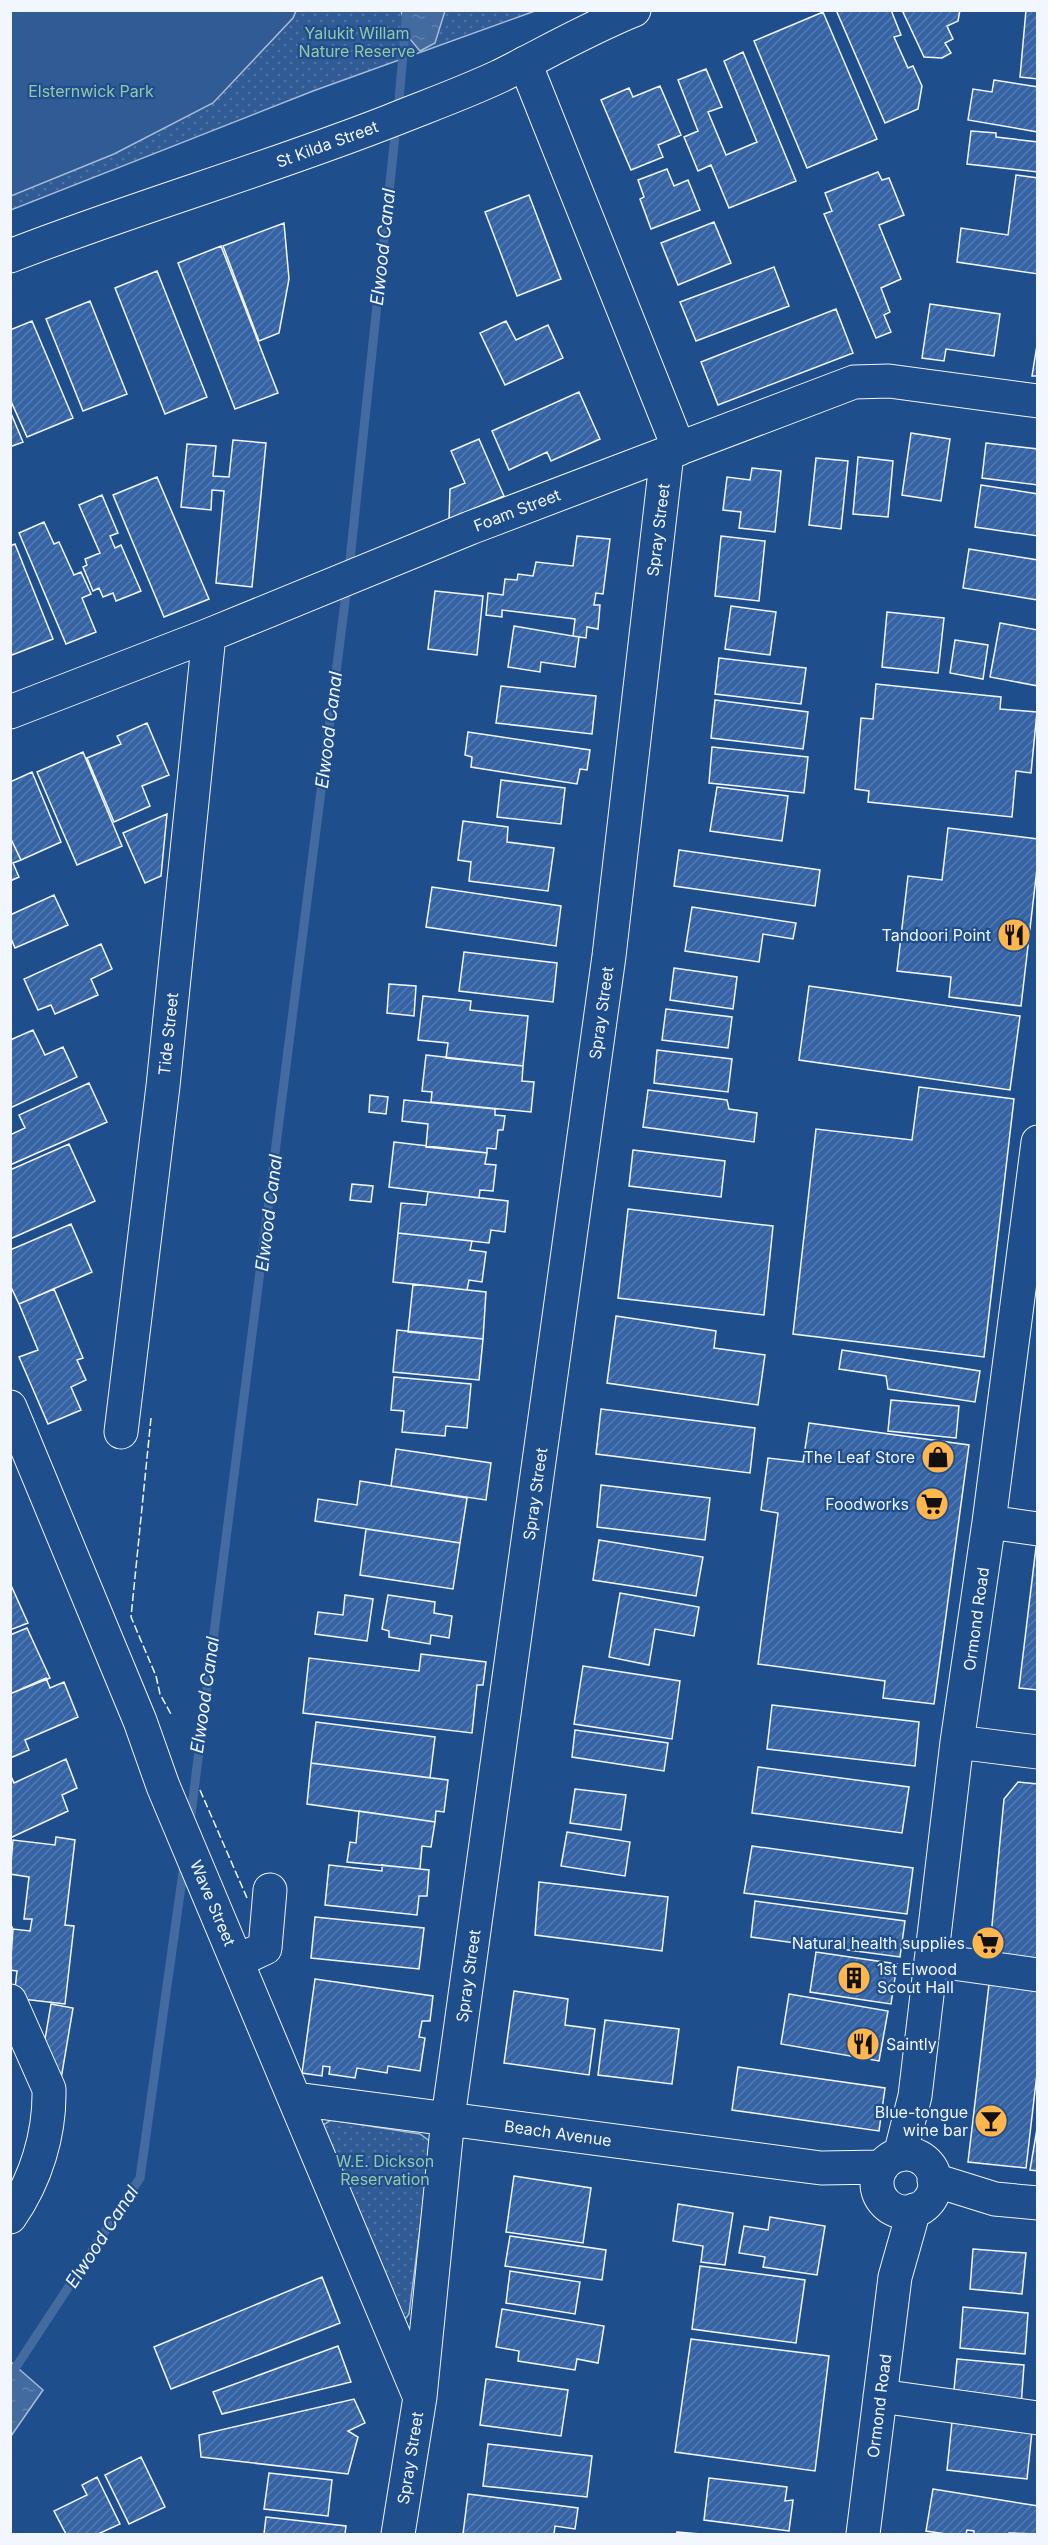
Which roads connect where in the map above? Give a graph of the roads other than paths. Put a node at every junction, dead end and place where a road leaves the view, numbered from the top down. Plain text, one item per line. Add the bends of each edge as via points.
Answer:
1 (634, 10) edge
2 (525, 63) junction
3 (10, 256) edge
4 (1038, 401) edge
5 (673, 451) junction
6 (209, 634) junction
7 (10, 712) edge
8 (1038, 1142) edge
9 (1028, 1303) edge
10 (10, 1407) edge
11 (121, 1432) dead end
12 (989, 1522) junction
13 (1038, 1529) edge
14 (957, 1742) junction
15 (1038, 1752) edge
16 (270, 1890) dead end
17 (931, 1960) junction
18 (237, 1961) junction
19 (1038, 1975) edge
20 (10, 2001) edge
21 (296, 2099) junction
22 (448, 2118) junction
23 (905, 2183) junction
24 (1038, 2204) edge
25 (10, 2217) edge
26 (880, 2396) junction
27 (420, 2397) junction
28 (1038, 2418) edge
29 (398, 2535) edge
30 (863, 2535) edge

1 - 2 street, St Kilda Street
2 - 3 street, St Kilda Street via 332,144 121,214
2 - 5 street, Spray Street
4 - 5 street, Foam Street via 860,380
5 - 6 street, Foam Street
5 - 22 street, Spray Street via 609,956
6 - 7 street, Foam Street
6 - 11 street, Tide Street via 163,1086
8 - 9 street, Ormond Road
9 - 12 street, Ormond Road
10 - 18 street, Wave Street
12 - 13 street
12 - 14 street, Ormond Road
14 - 15 street
14 - 17 street, Ormond Road
16 - 18 street via 265,1948
17 - 19 street
17 - 23 street, Ormond Road
18 - 21 street, Wave Street
20 - 25 street via 49,2089 35,2174
21 - 22 street, Beach Avenue
21 - 27 street, Wave Street
22 - 23 street, Beach Avenue
22 - 27 street, Spray Street
23 - 24 street, Beach Avenue
23 - 26 street, Ormond Road
26 - 28 street
26 - 30 street, Ormond Road
27 - 29 street, Spray Street

